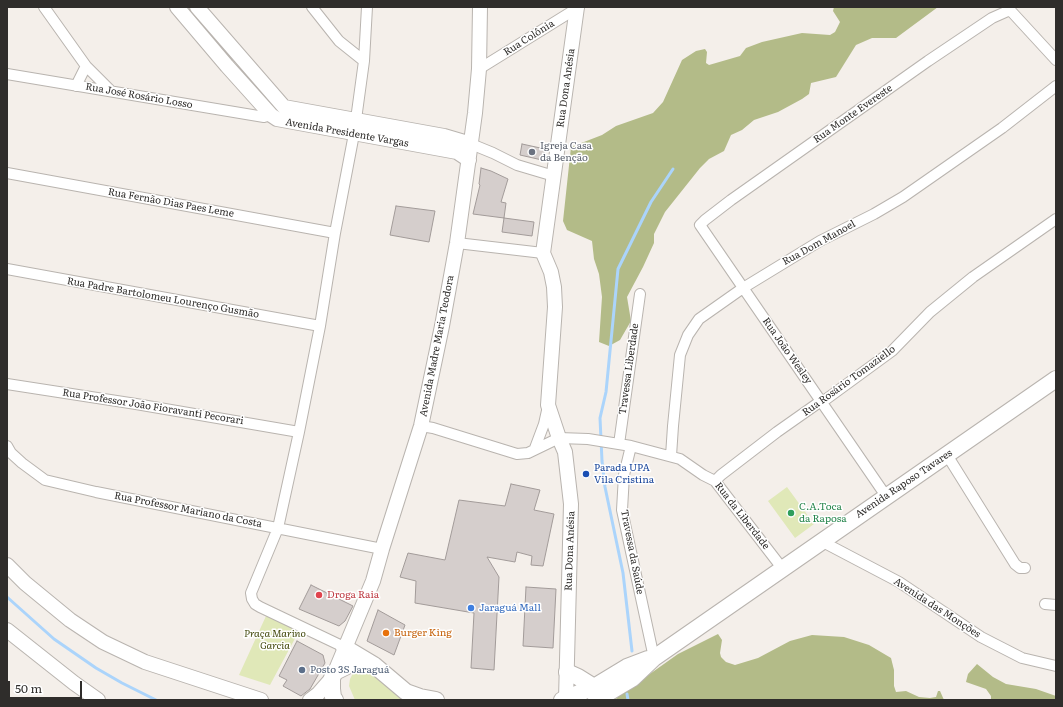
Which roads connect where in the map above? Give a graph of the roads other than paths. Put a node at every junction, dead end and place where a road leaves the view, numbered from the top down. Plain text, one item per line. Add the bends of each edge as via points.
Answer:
1 (44, 7) edge
2 (177, 7) edge
3 (197, 7) edge
4 (312, 7) edge
5 (367, 7) edge
6 (480, 7) edge
7 (578, 8) edge
8 (1056, 60) edge
9 (364, 61) junction
10 (86, 66) junction
11 (479, 69) junction
12 (7, 74) edge
13 (76, 86) junction
14 (1056, 86) edge
15 (111, 91) junction
16 (271, 115) junction
17 (355, 127) junction
18 (471, 144) junction
19 (469, 160) junction
20 (7, 173) edge
21 (554, 176) junction
22 (1056, 219) edge
23 (700, 225) joint
24 (334, 233) junction
25 (458, 243) junction
26 (543, 253) junction
27 (7, 269) edge
28 (743, 288) junction
29 (640, 294) dead end
30 (320, 326) junction
31 (1056, 379) edge
32 (7, 384) edge
33 (821, 401) junction
34 (548, 406) junction
35 (421, 426) junction
36 (299, 432) junction
37 (559, 438) junction
38 (615, 443) junction
39 (7, 446) edge
40 (631, 446) junction
41 (535, 448) junction
42 (671, 456) junction
43 (947, 456) junction
44 (716, 481) junction
45 (886, 496) junction
46 (278, 528) junction
47 (821, 541) junction
48 (382, 549) junction
49 (7, 565) edge
50 (782, 568) junction
51 (1025, 568) dead end
52 (1045, 604) dead end
53 (1056, 606) edge
54 (7, 630) edge
55 (344, 647) junction
56 (654, 658) junction
57 (374, 665) junction
58 (1056, 666) edge
59 (566, 672) junction
60 (333, 675) junction
61 (595, 693) edge
62 (98, 700) edge
63 (261, 700) edge
64 (310, 700) edge
65 (335, 700) edge
66 (436, 700) edge
67 (565, 700) edge

1 - 10 street
2 - 16 street, Avenida Presidente Vargas
3 - 17 street, Avenida Presidente Vargas via 284,107
4 - 9 street via 339,41
5 - 9 street
6 - 11 street, Avenida Madre Maria Teodora
7 - 11 street, Rua Colônia
7 - 21 street, Rua Dona Anésia
8 - 23 street, Rua Monte Evereste via 1010,10 992,18 921,65 731,200
9 - 17 street
10 - 13 street
10 - 15 street
11 - 18 street, Avenida Madre Maria Teodora
12 - 13 street, Rua José Rosário Losso
13 - 15 street, Rua José Rosário Losso
14 - 28 street, Rua Dom Manoel via 1002,128 903,197 820,241
15 - 16 street, Rua José Rosário Losso via 264,117
16 - 17 street, Avenida Presidente Vargas via 281,121
17 - 18 street, Avenida Presidente Vargas via 444,136
17 - 19 street, Avenida Presidente Vargas via 457,152
17 - 24 street
18 - 19 street, Avenida Madre Maria Teodora
18 - 21 street via 517,165
19 - 25 street, Avenida Madre Maria Teodora
20 - 24 street, Rua Fernão Dias Paes Leme
21 - 26 street, Rua Dona Anésia
22 - 33 street, Rua Rosário Tomaziello via 973,277 930,312 892,351
23 - 28 street, Rua João Wesley
24 - 30 street
25 - 26 street
25 - 35 street, Avenida Madre Maria Teodora
26 - 34 street, Rua Dona Anésia via 551,272 555,307
27 - 30 street, Rua Padre Bartolomeu Lourenço Gusmão
28 - 33 street, Rua João Wesley
28 - 42 street, Rua Dom Manoel via 699,319 688,335 680,355
29 - 38 street, Travessa Liberdade
30 - 36 street
31 - 43 main road, Avenida Raposo Tavares
32 - 36 street, Rua Professor João Fioravanti Pecorari
33 - 44 street, Rua Rosário Tomaziello via 720,475
33 - 45 street, Rua João Wesley
34 - 37 street, Rua Dona Anésia
34 - 41 street, Rua Dona Anésia
35 - 41 street via 517,454
35 - 48 street, Avenida Madre Maria Teodora
36 - 46 street
37 - 38 street, Rua da Liberdade
37 - 41 street
37 - 59 street, Rua Dona Anésia via 565,452 571,504
38 - 40 street, Rua da Liberdade
39 - 46 street, Rua Professor Mariano da Costa via 11,454 45,480
40 - 42 street, Rua da Liberdade
40 - 56 street, Travessa da Saúde via 624,475 622,510
42 - 44 street, Rua da Liberdade
43 - 45 main road, Avenida Raposo Tavares
43 - 51 street via 1015,564
44 - 50 street, Rua da Liberdade
45 - 47 main road, Avenida Raposo Tavares
46 - 48 street, Rua Professor Mariano da Costa
46 - 55 street via 251,593 252,599 260,607
47 - 50 main road, Avenida Raposo Tavares
47 - 58 street, Avenida das Monções via 899,582 981,637 1022,658
48 - 55 street, Avenida Madre Maria Teodora via 373,581
49 - 63 street via 70,620 103,642 145,662
50 - 56 main road, Avenida Raposo Tavares
52 - 53 street
54 - 62 street
55 - 57 main road
55 - 60 street, Avenida Madre Maria Teodora
56 - 61 main road, Avenida Raposo Tavares via 627,667
57 - 60 main road via 357,663 344,667
57 - 66 main road via 406,692
59 - 61 main road via 578,677
59 - 67 street, Rua Dona Anésia
60 - 64 street
60 - 65 main road
61 - 67 main road, Avenida Raposo Tavares

